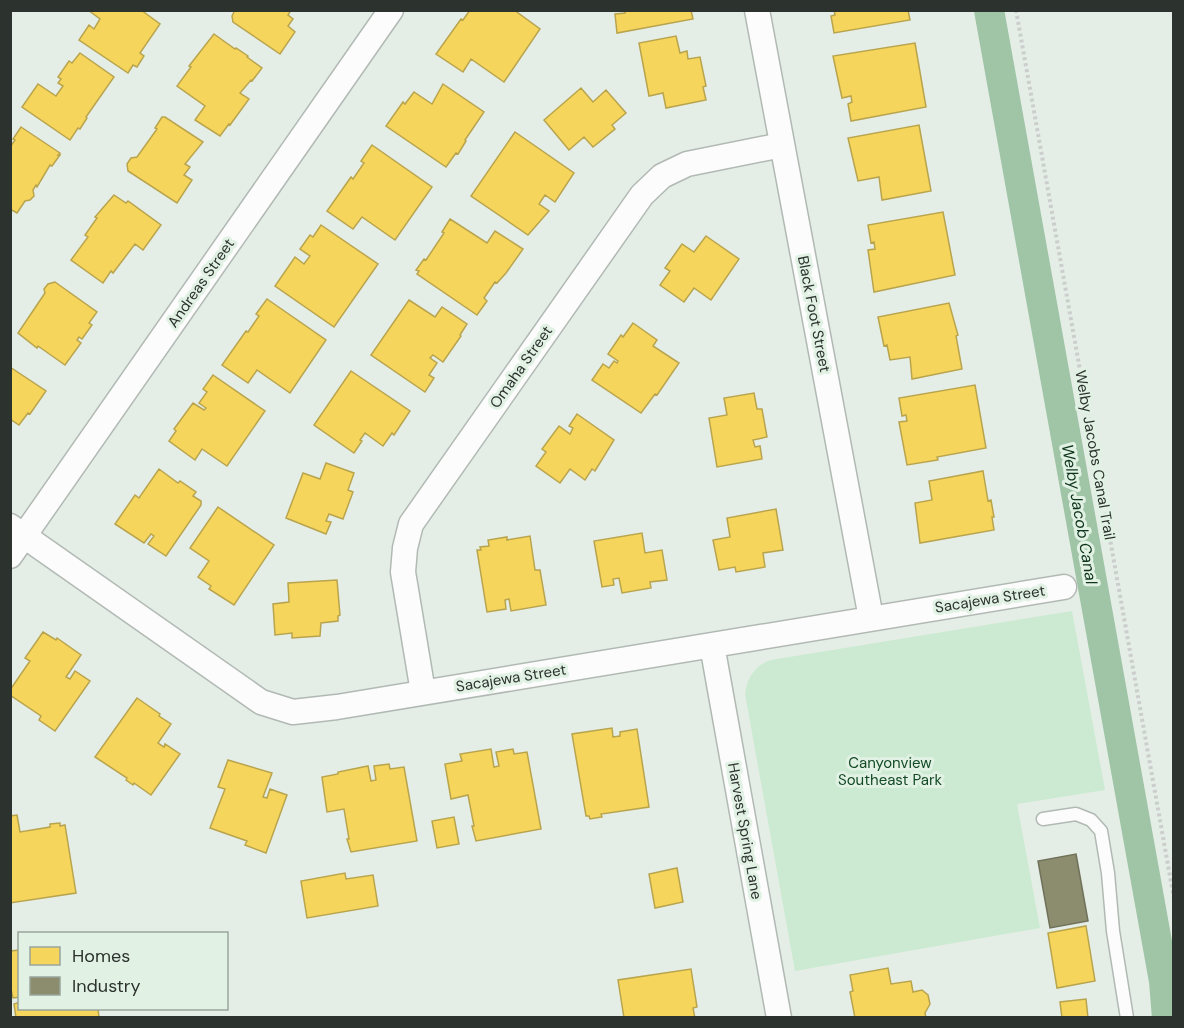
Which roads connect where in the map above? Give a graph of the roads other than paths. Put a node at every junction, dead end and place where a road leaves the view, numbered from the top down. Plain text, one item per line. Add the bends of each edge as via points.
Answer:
1 (391, 10) edge
2 (757, 10) edge
3 (782, 145) junction
4 (18, 530) edge
5 (10, 556) edge
6 (1064, 587) dead end
7 (871, 618) junction
8 (711, 645) junction
9 (423, 692) junction
10 (1043, 819) dead end
11 (779, 1017) edge
12 (1128, 1017) edge

1 - 4 street, Andreas Street
2 - 3 street, Black Foot Street
3 - 7 street, Black Foot Street
3 - 9 street, Omaha Street via 687,164 662,176 642,195 411,524 403,572
4 - 5 street, Andreas Street
4 - 9 street, Sacajewa Street via 261,702 293,712
6 - 7 street, Sacajewa Street
7 - 8 street, Sacajewa Street
8 - 9 street, Sacajewa Street
8 - 11 street, Harvest Spring Lane
10 - 12 lane via 1076,814 1091,820 1101,831

